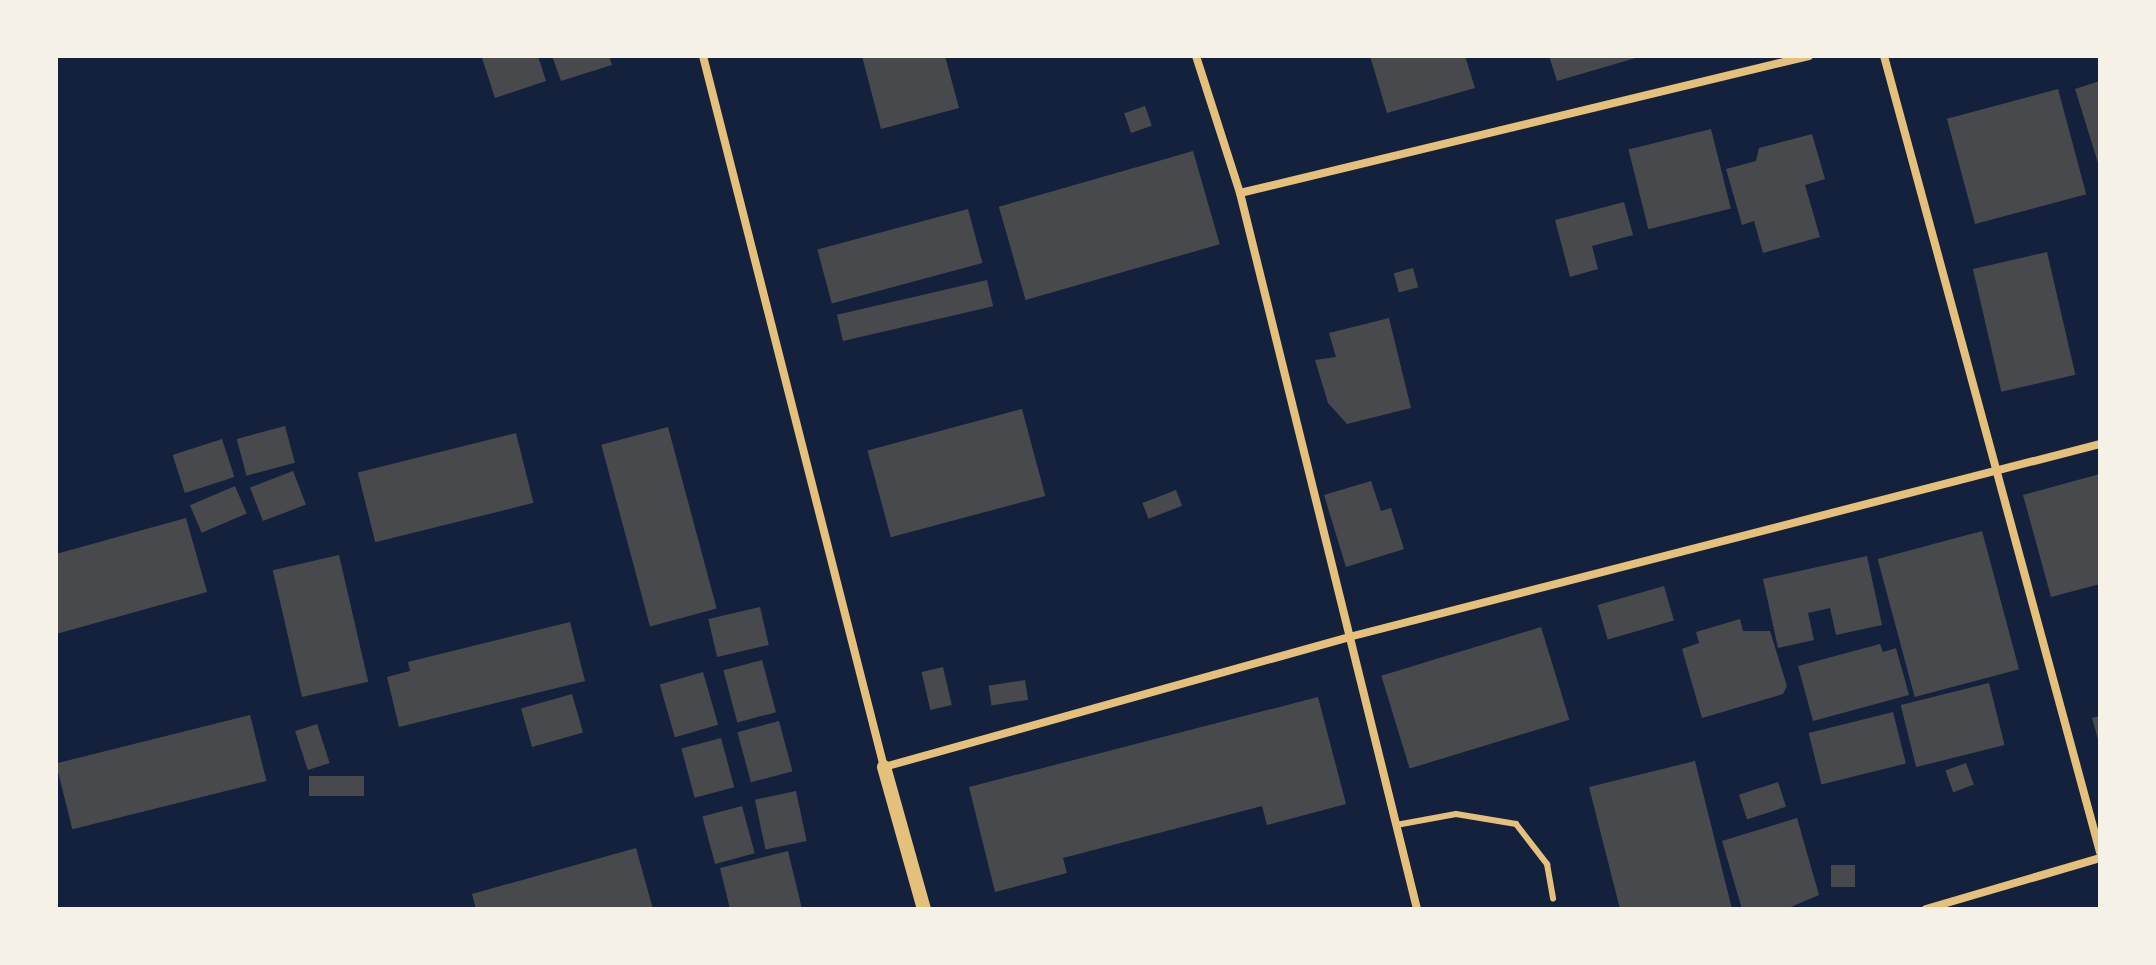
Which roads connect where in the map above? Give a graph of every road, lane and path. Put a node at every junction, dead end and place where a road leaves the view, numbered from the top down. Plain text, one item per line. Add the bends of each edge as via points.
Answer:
1 (703, 56) edge
2 (1196, 56) edge
3 (1809, 56) edge
4 (1884, 56) edge
5 (1240, 193) junction
6 (2100, 444) edge
7 (2000, 471) junction
8 (1349, 637) junction
9 (884, 767) junction
10 (1396, 825) junction
11 (2100, 855) edge
12 (1553, 898) dead end
13 (924, 909) edge
14 (1417, 909) edge
15 (1926, 909) edge

1 - 9 street
2 - 5 street
3 - 5 street
4 - 7 street
5 - 8 street
6 - 7 street
7 - 8 street
7 - 11 street
8 - 9 street
8 - 10 street
9 - 13 street
10 - 12 lane via 1456,814 1516,824 1547,864
10 - 14 street
11 - 15 street

